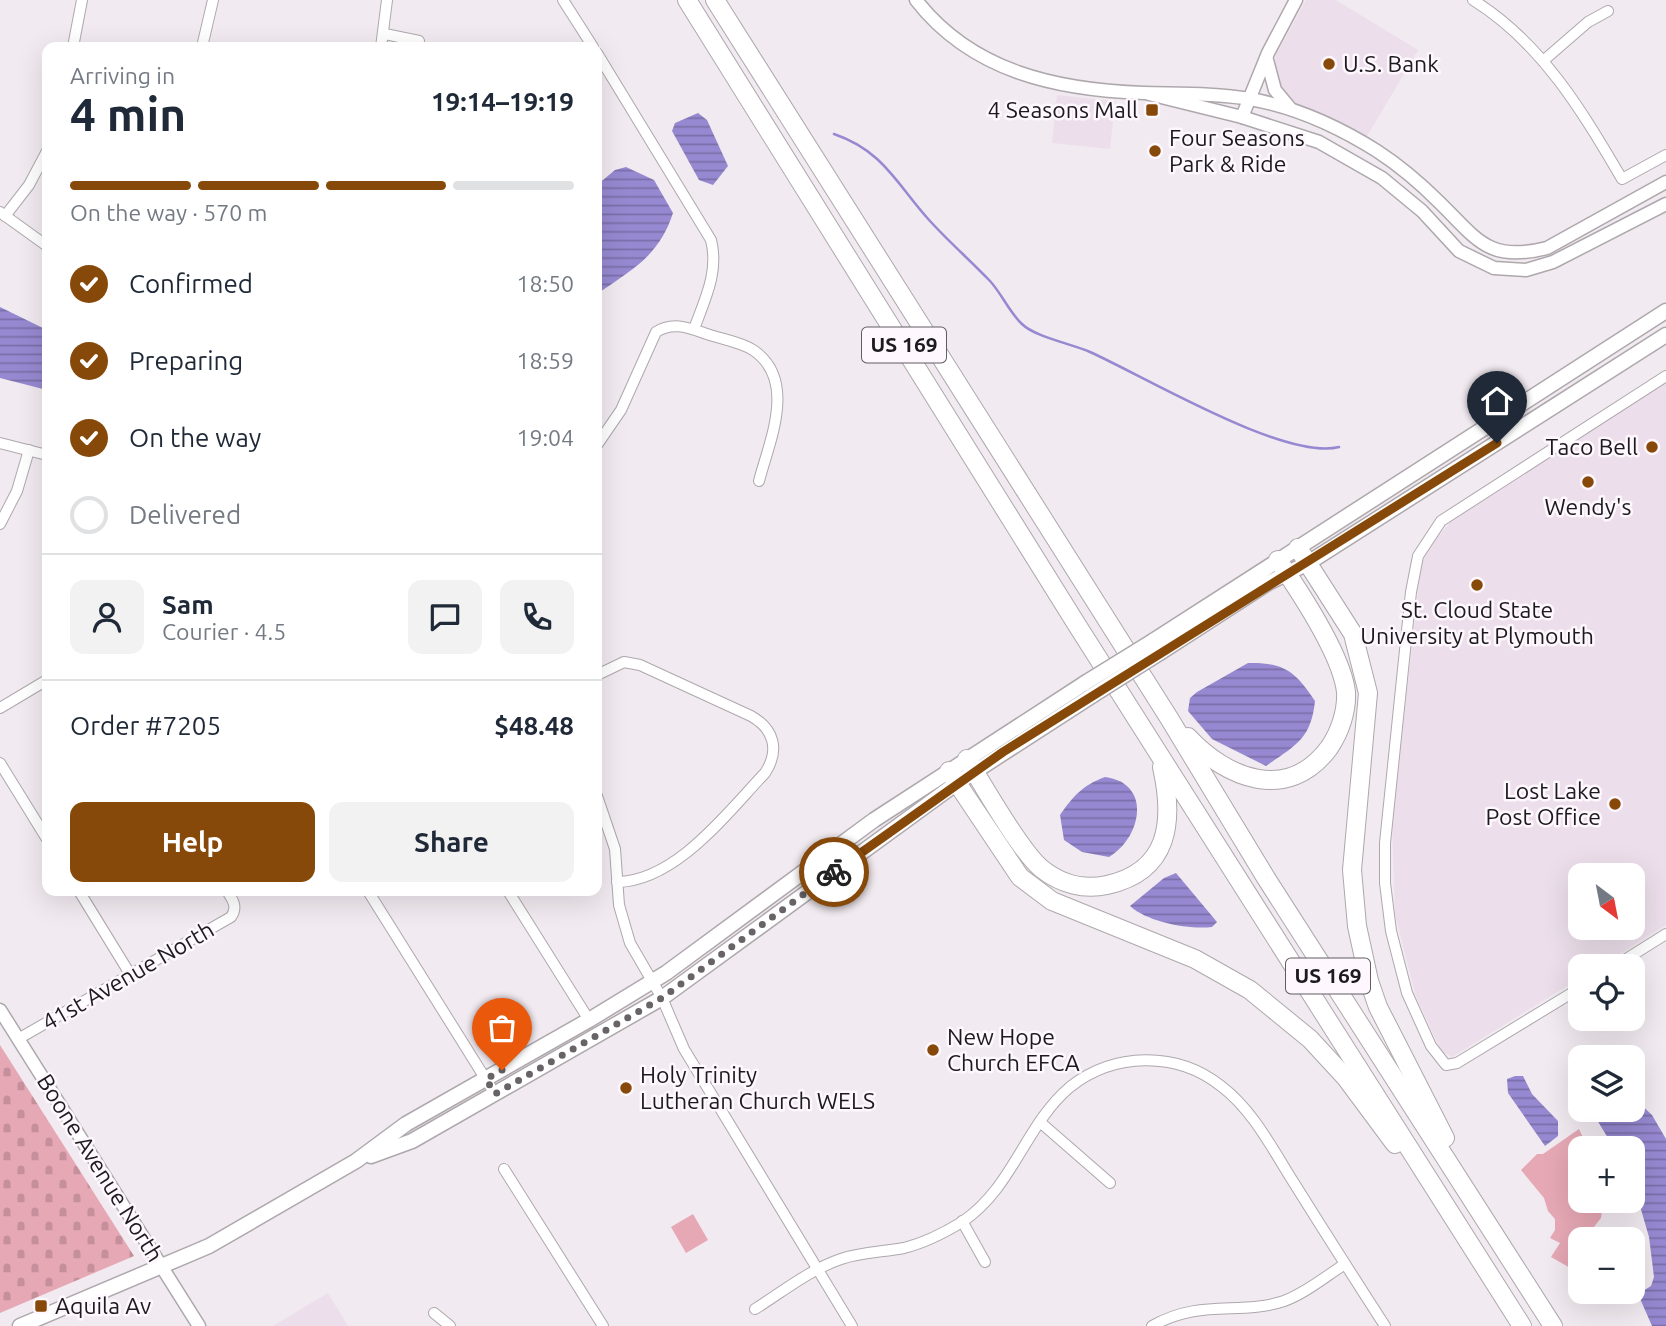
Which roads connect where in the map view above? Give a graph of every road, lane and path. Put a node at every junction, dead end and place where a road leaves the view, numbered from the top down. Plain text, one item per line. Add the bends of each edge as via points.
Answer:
1 (82, 0) edge
2 (213, 0) edge
3 (387, 0) edge
4 (563, 0) edge
5 (687, 0) edge
6 (715, 0) edge
7 (916, 0) edge
8 (1296, 0) edge
9 (1473, 0) edge
10 (1608, 11) dead end
11 (385, 34) junction
12 (419, 41) dead end
13 (74, 42) edge
14 (203, 42) edge
15 (383, 42) edge
16 (590, 42) edge
17 (1266, 59) junction
18 (1543, 61) junction
19 (602, 70) edge
20 (1145, 93) junction
21 (1250, 99) junction
22 (1293, 111) junction
23 (1242, 117) junction
24 (1666, 155) edge
25 (42, 160) edge
26 (1666, 182) edge
27 (1666, 204) edge
28 (3, 214) edge
29 (42, 242) edge
30 (1666, 311) edge
31 (694, 329) junction
32 (1666, 335) edge
33 (1666, 376) edge
34 (602, 438) edge
35 (0, 443) edge
36 (29, 450) junction
37 (42, 454) edge
38 (759, 481) dead end
39 (0, 524) edge
40 (1298, 548) junction
41 (1308, 563) junction
42 (1283, 567) junction
43 (602, 672) edge
44 (42, 683) edge
45 (0, 708) edge
46 (1169, 718) junction
47 (1159, 754) junction
48 (0, 763) edge
49 (971, 765) junction
50 (953, 777) junction
51 (602, 808) edge
52 (42, 831) edge
53 (617, 882) junction
54 (82, 896) edge
55 (229, 896) edge
56 (371, 896) edge
57 (511, 896) edge
58 (1666, 934) edge
59 (1634, 954) edge
60 (130, 974) junction
61 (652, 982) junction
62 (1568, 995) edge
63 (662, 998) junction
64 (0, 1010) edge
65 (589, 1020) junction
66 (18, 1038) junction
67 (486, 1079) junction
68 (495, 1094) junction
69 (1040, 1122) junction
70 (356, 1161) junction
71 (504, 1169) dead end
72 (1110, 1183) dead end
73 (1455, 1219) junction
74 (962, 1222) junction
75 (1494, 1231) junction
76 (985, 1262) dead end
77 (1345, 1264) junction
78 (163, 1268) junction
79 (818, 1270) junction
80 (754, 1309) dead end
81 (434, 1313) dead end
82 (30, 1324) edge
83 (199, 1326) edge
84 (450, 1326) edge
85 (603, 1326) edge
86 (852, 1326) edge
87 (1152, 1326) edge
88 (1385, 1326) edge
89 (1522, 1326) edge
90 (1553, 1326) edge

1 - 13 street
2 - 14 street
3 - 11 street
4 - 16 street
5 - 47 highway, US 169
6 - 46 highway, US 169
7 - 20 street via 960,44 1004,70 1055,83
8 - 17 street
9 - 18 street
10 - 18 street
11 - 12 street
11 - 15 street
17 - 21 street
17 - 22 street via 1275,90
18 - 24 street via 1572,96 1622,179
19 - 31 street via 711,240 712,278
20 - 21 street
20 - 23 street
21 - 22 street
21 - 23 street
22 - 26 street via 1379,152 1424,187 1472,238 1506,252 1525,254 1547,248
23 - 27 street via 1320,142 1358,163 1422,211 1459,251 1493,268 1526,270 1553,262
25 - 28 street via 29,185
28 - 29 street
30 - 40 main road
31 - 34 street via 674,325 656,332 621,410
31 - 38 street via 753,350 772,374 778,405
32 - 41 main road
33 - 62 street via 1448,515 1423,544 1411,592 1387,813 1385,883 1391,932 1408,993 1431,1046 1446,1065 1457,1063
35 - 36 street
36 - 37 street
36 - 39 street via 17,491
40 - 41 highway
40 - 42 main road
41 - 42 main road
41 - 75 highway via 1353,634 1368,693 1352,870 1357,926 1369,981 1400,1051
42 - 46 highway via 1339,665 1345,689 1333,742 1318,761 1281,780 1241,774 1213,761
42 - 49 main road, bridge
43 - 53 street via 624,662 640,665 751,716 769,730 774,753 765,773 694,846 644,879
44 - 45 street
46 - 75 highway, US 169 via 1295,924
47 - 49 highway via 1169,809 1155,859 1130,878 1093,887 1056,879 1040,868
47 - 73 highway, US 169
48 - 52 street
49 - 50 main road
50 - 61 main road via 874,820
50 - 63 main road
50 - 73 highway via 1020,877 1052,901 1210,966 1294,1023 1346,1078
51 - 53 street via 611,829
53 - 61 street via 626,934
54 - 60 street
55 - 60 street, 41st Avenue North via 235,911 231,917
56 - 67 street
57 - 65 street
58 - 59 street
60 - 66 street, 41st Avenue North
61 - 63 street
61 - 65 main road
63 - 68 main road
63 - 79 street via 684,1049
64 - 66 street, Boone Avenue North
65 - 67 main road
66 - 78 street, Boone Avenue North
67 - 68 street
67 - 70 main road via 406,1124
68 - 70 main road via 412,1141
69 - 72 street
69 - 74 street via 1005,1180
69 - 77 street via 1069,1088 1105,1067 1146,1060 1189,1067 1222,1086 1258,1128
70 - 78 main road
71 - 85 street
73 - 89 highway, US 169
74 - 76 street
74 - 79 street via 922,1242 852,1256
75 - 90 highway, US 169
77 - 87 street via 1285,1301 1201,1308
77 - 88 street
78 - 82 main road
78 - 83 street, Boone Avenue North
79 - 80 street
79 - 86 street
81 - 84 street

